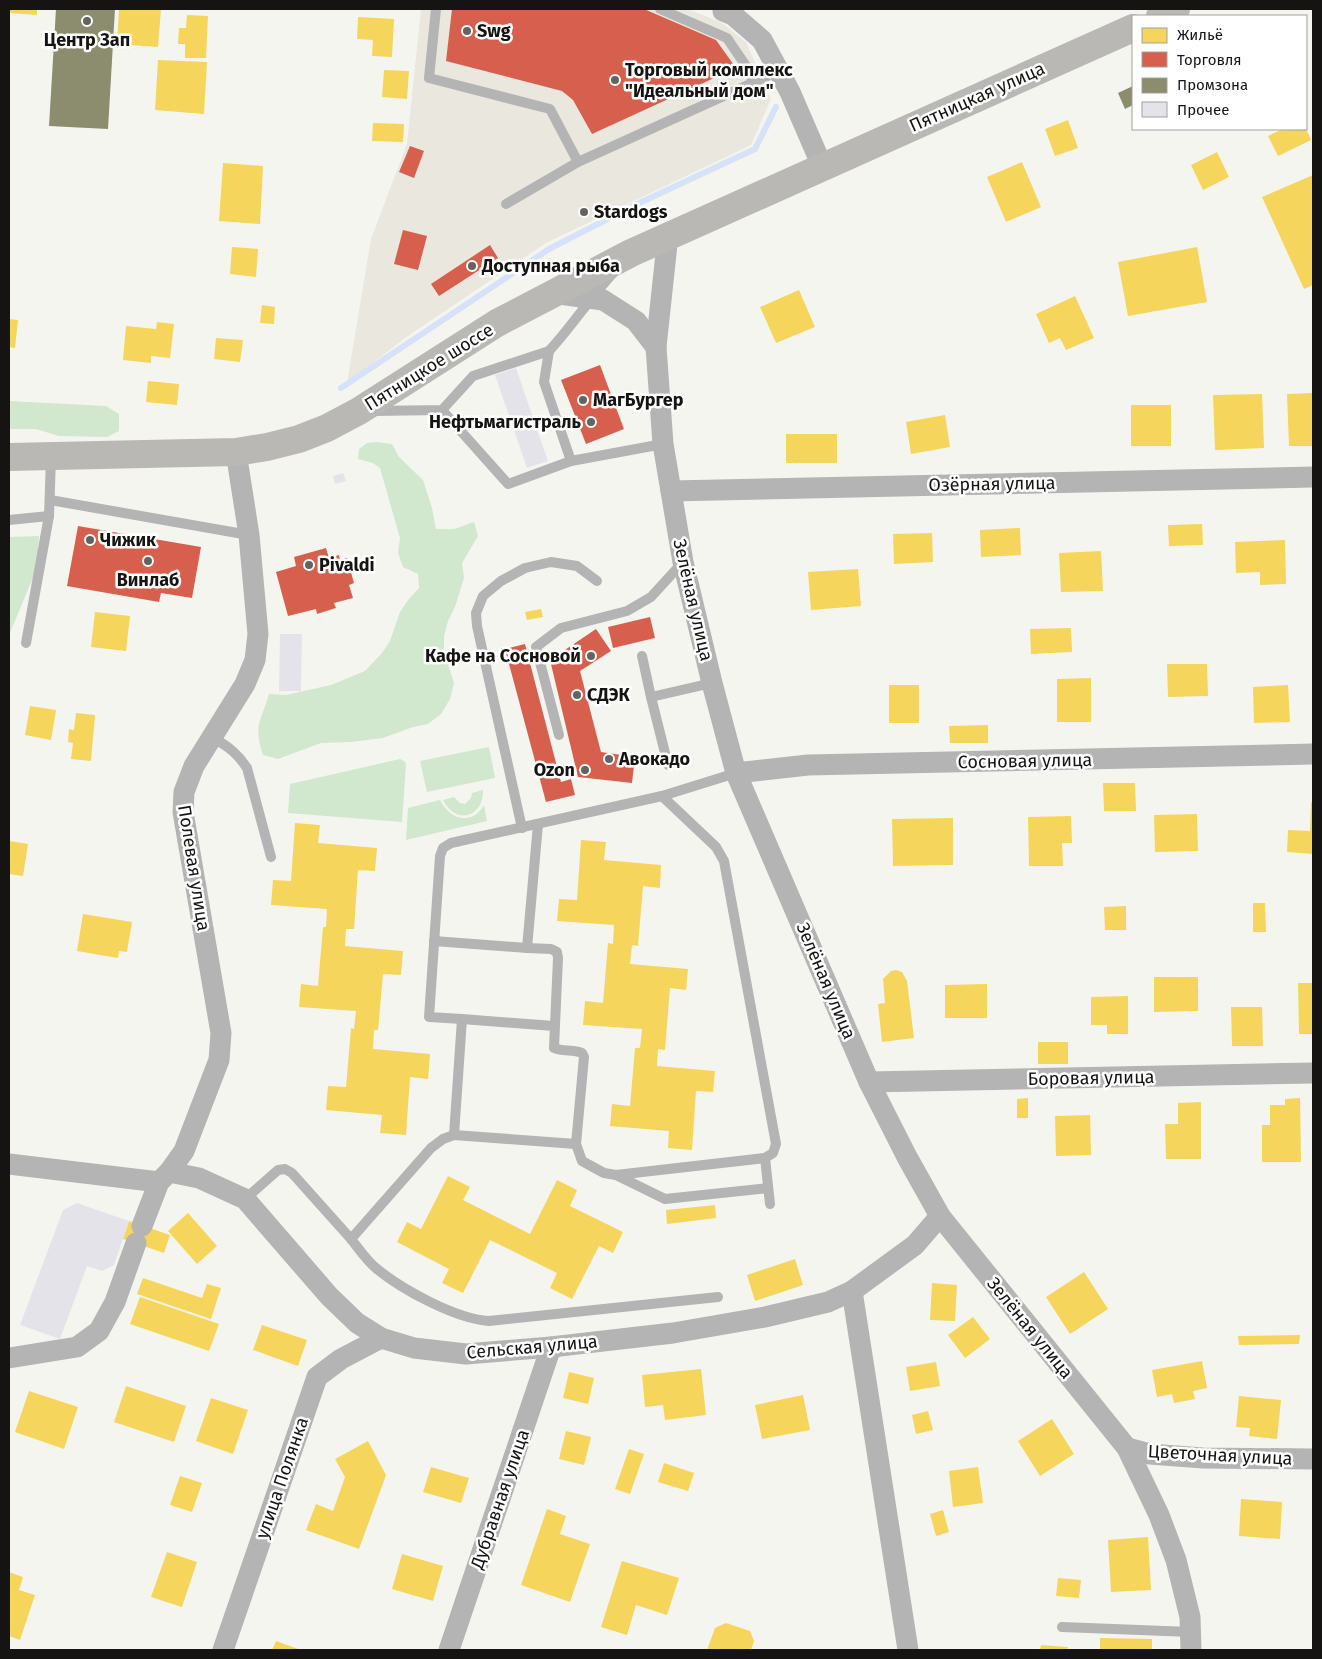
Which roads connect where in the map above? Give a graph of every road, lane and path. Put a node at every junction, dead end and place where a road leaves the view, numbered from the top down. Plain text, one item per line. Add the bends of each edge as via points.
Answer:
1 (436, 9) edge
2 (660, 9) edge
3 (1176, 9) edge
4 (727, 10) edge
5 (1162, 15) edge
6 (1132, 28) edge
7 (779, 71) junction
8 (754, 83) junction
9 (578, 162) junction
10 (822, 166) junction
11 (506, 204) dead end
12 (668, 235) junction
13 (630, 253) junction
14 (552, 293) junction
15 (591, 297) junction
16 (656, 347) junction
17 (549, 351) junction
18 (442, 410) junction
19 (359, 411) junction
20 (663, 444) junction
21 (236, 452) junction
22 (52, 456) junction
23 (9, 457) edge
24 (571, 461) junction
25 (1313, 477) edge
26 (671, 492) junction
27 (50, 500) junction
28 (49, 516) junction
29 (9, 520) edge
30 (249, 536) junction
31 (683, 562) junction
32 (597, 581) dead end
33 (26, 643) dead end
34 (642, 656) dead end
35 (712, 683) junction
36 (651, 697) junction
37 (559, 735) dead end
38 (213, 738) junction
39 (1313, 754) edge
40 (668, 765) dead end
41 (736, 774) junction
42 (662, 796) junction
43 (538, 824) junction
44 (522, 828) junction
45 (271, 857) dead end
46 (434, 940) junction
47 (527, 948) junction
48 (462, 1019) junction
49 (554, 1026) junction
50 (1313, 1073) edge
51 (870, 1082) junction
52 (454, 1135) junction
53 (576, 1144) junction
54 (765, 1158) junction
55 (9, 1164) edge
56 (616, 1175) junction
57 (164, 1177) junction
58 (768, 1188) junction
59 (245, 1199) junction
60 (770, 1204) dead end
61 (940, 1216) junction
62 (351, 1239) junction
63 (852, 1291) junction
64 (718, 1298) dead end
65 (381, 1338) junction
66 (551, 1347) junction
67 (9, 1358) edge
68 (1127, 1448) junction
69 (1313, 1459) edge
70 (1062, 1627) dead end
71 (1191, 1641) edge
72 (223, 1650) edge
73 (449, 1650) edge
74 (908, 1650) edge

1 - 9 lane via 429,78 550,109
2 - 8 lane via 727,38
3 - 5 main road
4 - 7 street via 762,40
6 - 10 main road, Пятницкая улица
7 - 8 lane
7 - 10 street
8 - 9 lane
9 - 11 lane
10 - 12 main road, Пятницкое шоссе
12 - 13 main road, Пятницкое шоссе
12 - 16 street, Зелёная улица
13 - 14 main road, Пятницкое шоссе
13 - 15 lane
14 - 15 street
14 - 19 main road, Пятницкое шоссе via 498,323
15 - 16 street via 604,300 636,322
15 - 17 lane
16 - 20 street, Зелёная улица
17 - 18 lane via 473,376
17 - 24 lane via 544,382
18 - 19 lane
18 - 24 lane via 508,484
19 - 21 main road, Пятницкое шоссе via 299,439
20 - 24 lane
20 - 26 street, Зелёная улица
21 - 22 main road, Пятницкое шоссе
21 - 30 street, Полевая улица
22 - 23 main road, Пятницкое шоссе
22 - 27 lane
25 - 26 street, Озёрная улица
26 - 31 street, Зелёная улица
27 - 28 lane
27 - 30 lane
28 - 29 lane
28 - 33 lane
30 - 38 street, Полевая улица via 258,634 255,660 245,684
31 - 35 street, Зелёная улица
31 - 37 lane via 651,597 627,611 561,628 536,647
32 - 44 lane via 577,566 551,562 525,568 483,596 476,613
34 - 36 lane
35 - 36 lane
35 - 41 street, Зелёная улица
36 - 40 lane
38 - 45 lane via 239,756 247,768
38 - 57 street, Полевая улица via 194,766 184,792 183,812 221,1033 219,1060 184,1152
39 - 41 street, Сосновая улица via 808,765
41 - 42 lane
41 - 51 street, Зелёная улица
42 - 43 lane
42 - 54 lane via 716,847 724,861 776,1144 773,1153
43 - 44 lane
43 - 47 lane
44 - 46 lane via 452,843 443,848
46 - 47 lane
46 - 48 lane via 429,1017
47 - 49 lane via 556,952
48 - 49 lane
48 - 52 lane
49 - 53 lane via 554,1048 578,1051 584,1058
50 - 51 street, Боровая улица
51 - 61 street, Зелёная улица
52 - 53 lane
52 - 62 lane via 430,1148
53 - 56 lane via 579,1156 586,1164
54 - 56 lane
54 - 58 lane
55 - 57 street
56 - 58 lane via 665,1199
57 - 59 street, Сельская улица via 199,1178
57 - 67 street, Полевая улица via 115,1302 98,1330 77,1347
58 - 60 lane
59 - 62 lane via 278,1170 285,1169
59 - 65 street, Сельская улица via 329,1296 357,1323
61 - 63 street, Сельская улица via 915,1244
61 - 68 street, Зелёная улица
62 - 64 lane via 376,1268 406,1288 437,1305 476,1320
63 - 66 street, Сельская улица via 828,1302 765,1317 673,1333
63 - 74 street
65 - 66 street, Сельская улица via 414,1348 466,1354
65 - 72 street, улица Полянка via 341,1359 317,1377
66 - 73 street, Дубравная улица
68 - 69 street, Цветочная улица via 1150,1454 1203,1458
68 - 71 street, Зелёная улица via 1176,1560 1190,1617
70 - 71 lane

